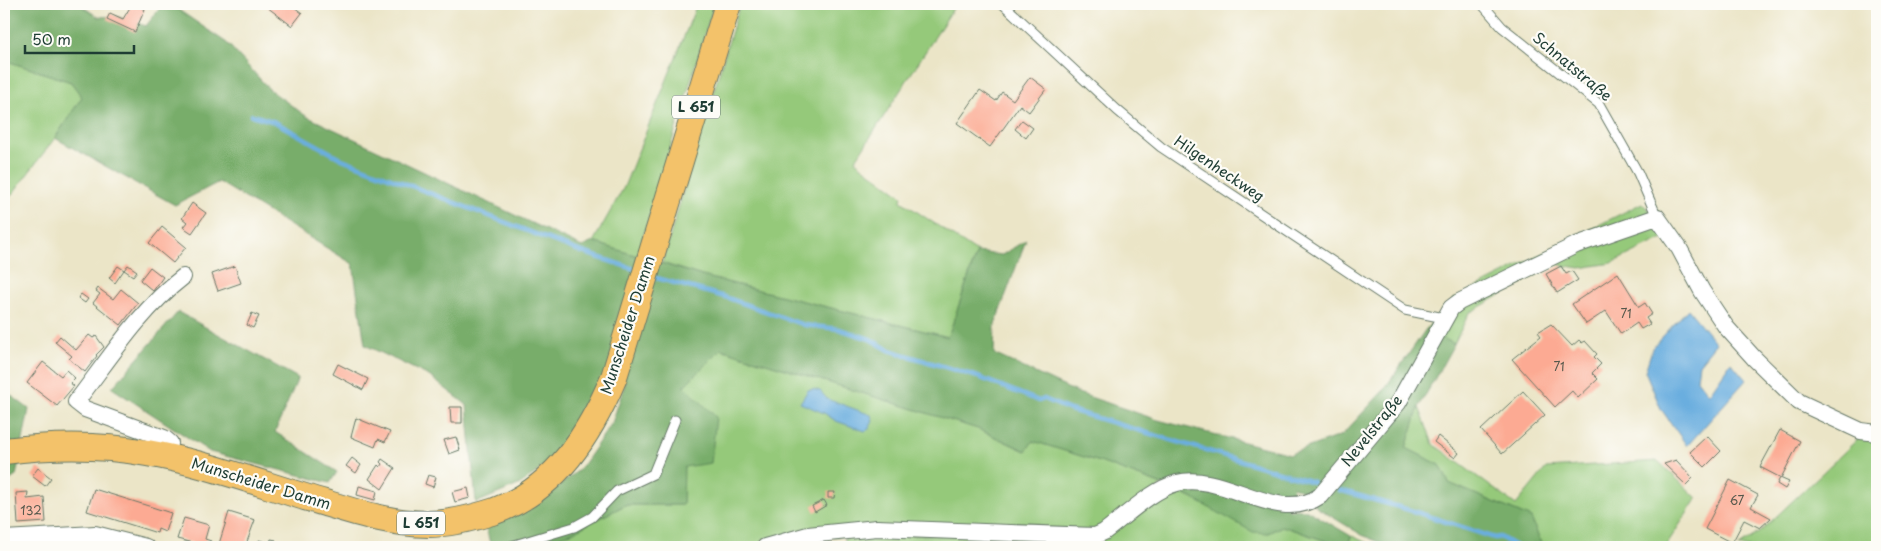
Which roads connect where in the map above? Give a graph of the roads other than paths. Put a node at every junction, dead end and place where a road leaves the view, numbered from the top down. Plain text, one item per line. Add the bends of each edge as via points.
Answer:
1 (728, 4) edge
2 (1003, 4) edge
3 (1482, 4) edge
4 (1657, 217) junction
5 (183, 277) dead end
6 (1444, 318) junction
7 (675, 420) dead end
8 (1877, 432) edge
9 (4, 451) edge
10 (168, 458) junction
11 (4, 539) edge
12 (146, 547) edge
13 (508, 547) edge
14 (765, 547) edge

1 - 10 main road, Munscheider Damm / L 651 via 614,377 587,434 562,467 546,481 504,508 478,517 447,523 412,523 354,512
2 - 6 lane, Hilgenheckweg via 1161,147 1404,310
3 - 4 lane, Schnatstraße via 1502,27 1599,104 1641,178
4 - 6 street, Nevelstraße via 1568,249 1459,302
4 - 8 street via 1726,327 1799,402 1860,431
5 - 10 street via 146,312 76,402 85,409 164,438 170,443
6 - 14 street, Nevelstraße via 1398,403 1320,496 1309,503 1287,506 1209,482 1187,481 1161,490 1095,536 878,528 808,535
7 - 13 lane via 653,474 617,491 592,517 574,527
9 - 10 main road, Munscheider Damm / L 651 via 61,446 104,447
11 - 12 street via 95,534

